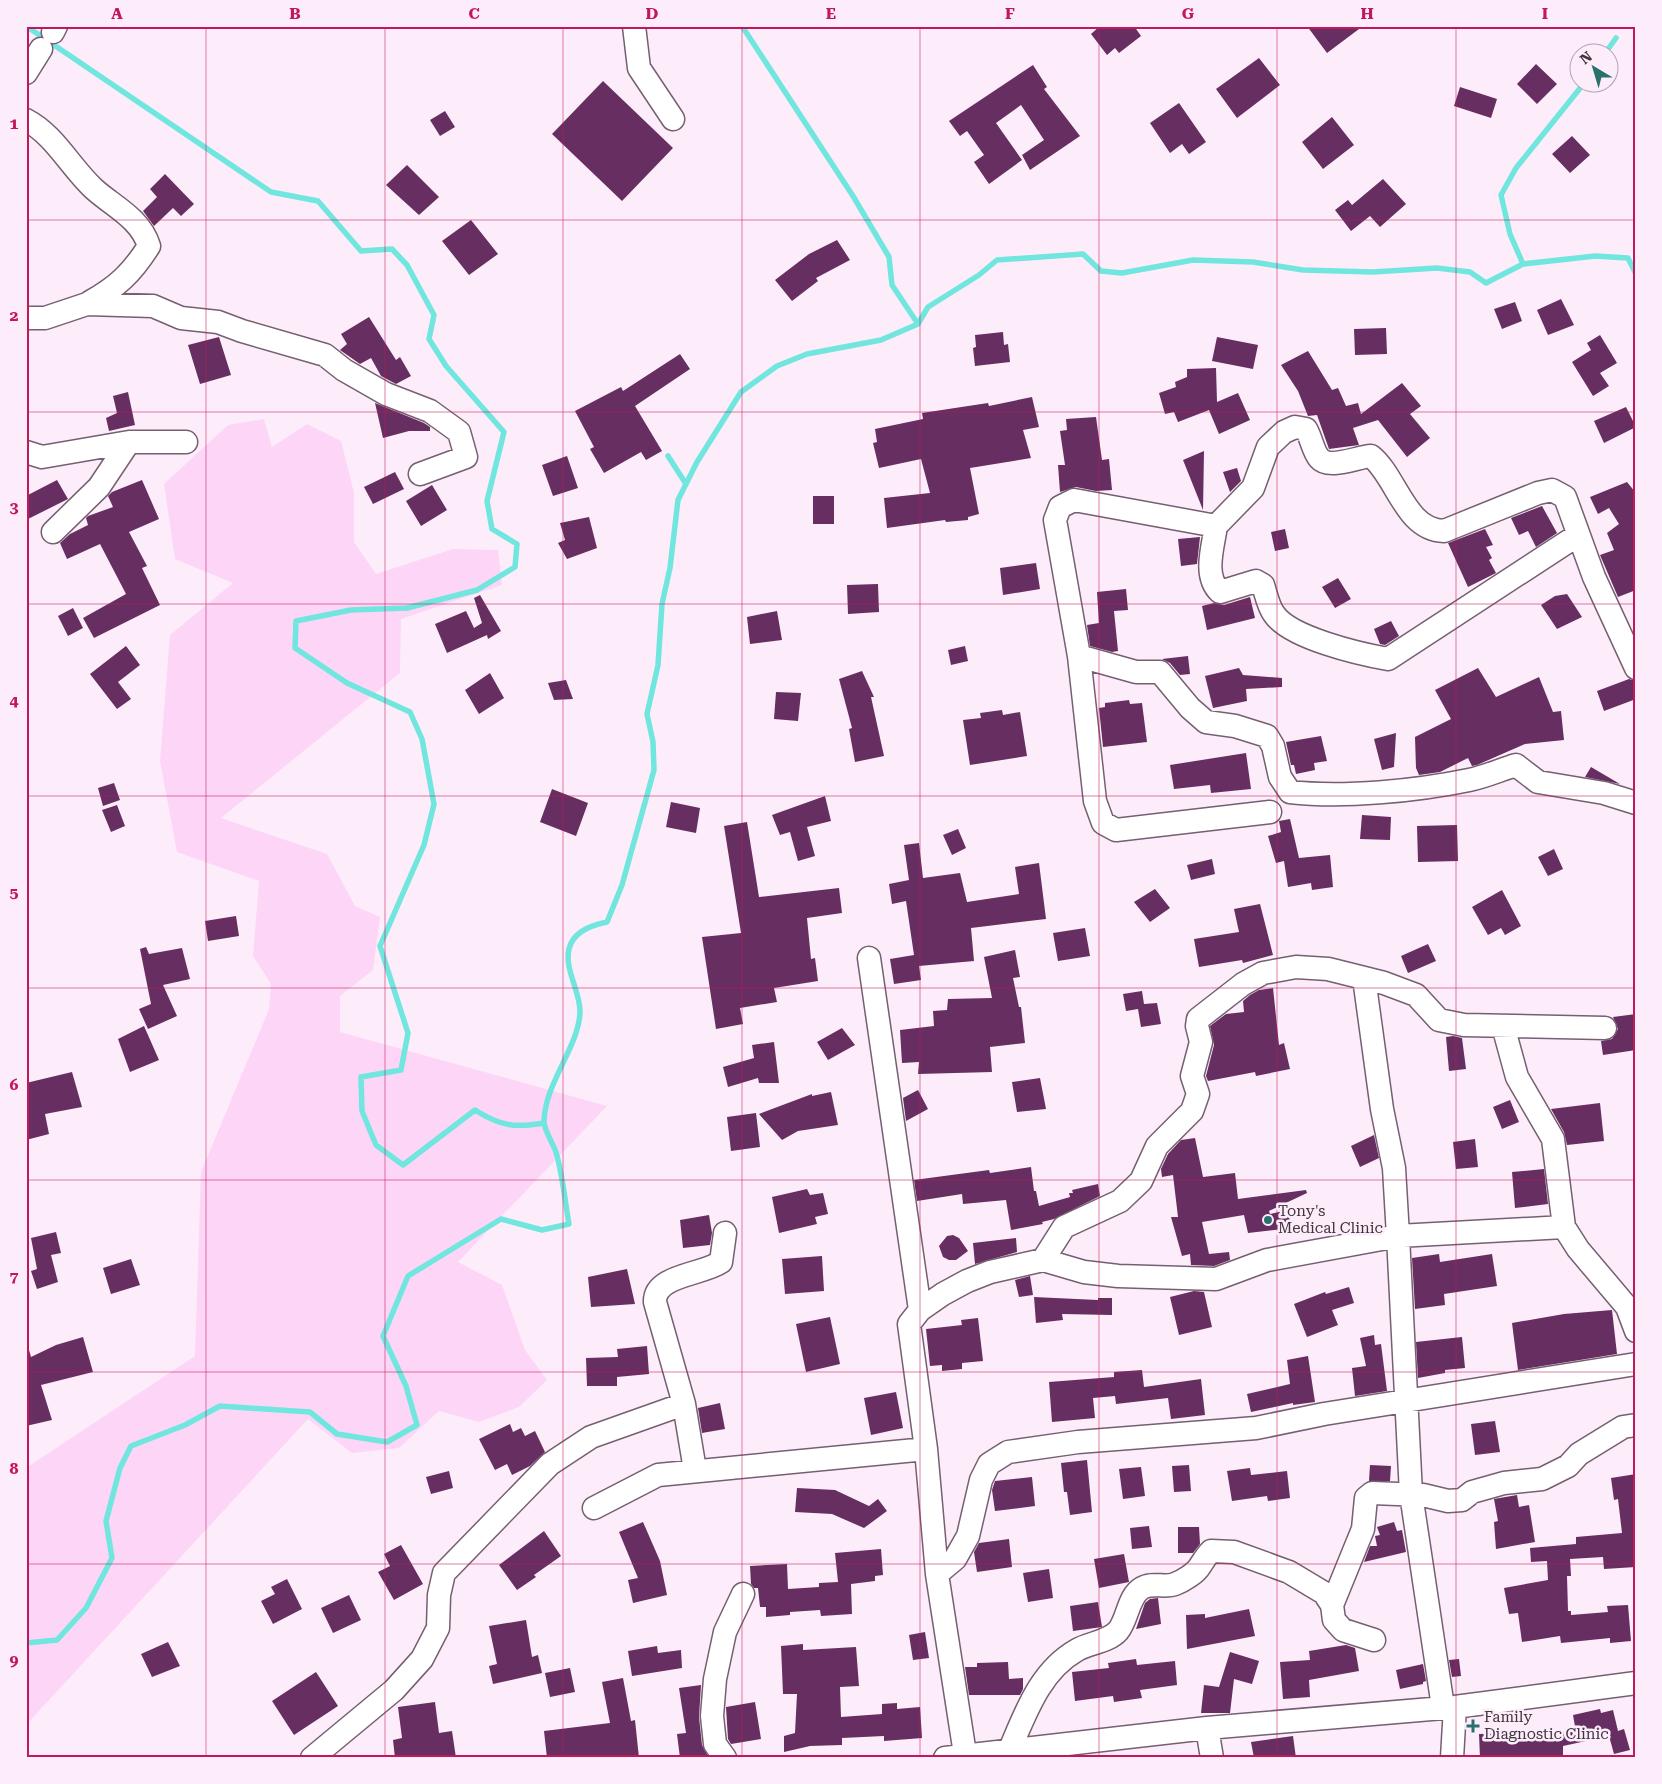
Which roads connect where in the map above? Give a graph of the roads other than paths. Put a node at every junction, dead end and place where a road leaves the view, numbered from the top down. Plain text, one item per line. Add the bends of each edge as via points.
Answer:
1 (634, 26) edge
2 (50, 36) edge
3 (26, 73) edge
4 (26, 120) edge
5 (673, 120) dead end
6 (87, 304) junction
7 (26, 318) edge
8 (129, 442) junction
9 (186, 442) dead end
10 (26, 452) edge
11 (420, 474) dead end
12 (1216, 526) junction
13 (53, 532) dead end
14 (1578, 536) junction
15 (1079, 656) junction
16 (1635, 664) edge
17 (1636, 803) edge
18 (1270, 812) dead end
19 (868, 958) dead end
20 (1364, 978) junction
21 (1503, 1026) junction
22 (1605, 1028) dead end
23 (1564, 1226) junction
24 (725, 1233) dead end
25 (1398, 1236) junction
26 (1043, 1260) junction
27 (920, 1310) junction
28 (1636, 1331) edge
29 (1636, 1364) edge
30 (1408, 1401) junction
31 (684, 1404) junction
32 (1636, 1425) edge
33 (926, 1449) junction
34 (695, 1470) junction
35 (1411, 1494) junction
36 (594, 1508) dead end
37 (937, 1574) junction
38 (743, 1594) dead end
39 (1332, 1605) junction
40 (1374, 1640) dead end
41 (1636, 1683) edge
42 (1449, 1707) junction
43 (1207, 1728) junction
44 (1010, 1749) junction
45 (955, 1756) edge
46 (312, 1758) edge
47 (725, 1758) edge
48 (1212, 1758) edge
49 (1452, 1758) edge

1 - 5 street via 639,68
2 - 3 street
4 - 6 street via 58,147 93,188 130,217 144,233 148,246 138,263 116,287
6 - 7 street via 44,318
6 - 11 street via 153,306 181,318 218,322 325,355 386,394 430,411 459,432 466,457
8 - 9 street
8 - 10 street via 42,457
8 - 13 street via 99,487
12 - 14 street via 1210,567 1213,585 1220,592 1256,581 1264,585 1274,615 1288,627 1348,652 1388,659
12 - 14 street via 1253,488 1268,447 1284,432 1295,427 1306,429 1318,457 1324,462 1334,464 1372,456 1413,515 1431,531 1444,531 1552,490 1565,497
12 - 15 street via 1074,500 1060,507 1055,520
14 - 16 street
15 - 17 street via 1136,672 1160,672 1206,722 1236,726 1266,736 1273,746 1280,777 1290,792 1381,792 1470,780 1516,765 1538,782 1604,793
15 - 18 street via 1096,801 1103,823 1116,830
19 - 27 street
20 - 21 street via 1416,996 1439,1020 1464,1025
20 - 25 street via 1394,1168
20 - 26 street via 1328,969 1296,967 1263,973 1242,984 1202,1015 1197,1026 1201,1051 1194,1062 1192,1076 1198,1094 1192,1111 1157,1146 1141,1181 1120,1201 1064,1227
21 - 22 street
21 - 23 street via 1517,1077 1553,1139
23 - 25 street
23 - 28 street via 1578,1249 1627,1307
24 - 31 street via 721,1262 662,1284 655,1294
25 - 26 street via 1267,1260 1216,1279 1118,1276 1084,1272
25 - 30 street
26 - 27 street via 975,1278
27 - 33 street via 909,1324
29 - 30 street
30 - 35 street
30 - 37 street via 1256,1428 1078,1442 1008,1452 989,1464 981,1480 968,1536 954,1559
31 - 34 street
31 - 46 street via 591,1437 550,1464 444,1574 439,1595 438,1628 422,1659 394,1690
32 - 35 street via 1623,1427 1579,1454 1568,1466 1542,1479 1504,1483 1472,1492 1462,1500 1448,1501
33 - 34 street
33 - 37 street
34 - 36 street via 658,1475
35 - 39 street via 1381,1492 1366,1498 1363,1529
35 - 42 street
37 - 45 street
38 - 47 street via 725,1632 715,1679 712,1716 715,1744
39 - 40 street via 1334,1620 1343,1630
39 - 44 street via 1324,1593 1289,1572 1234,1552 1211,1551 1199,1568 1175,1584 1141,1588 1132,1601 1126,1621 1116,1633 1062,1658 1030,1702
41 - 42 street
42 - 43 street
42 - 49 street
43 - 44 street
43 - 48 street
44 - 45 street

